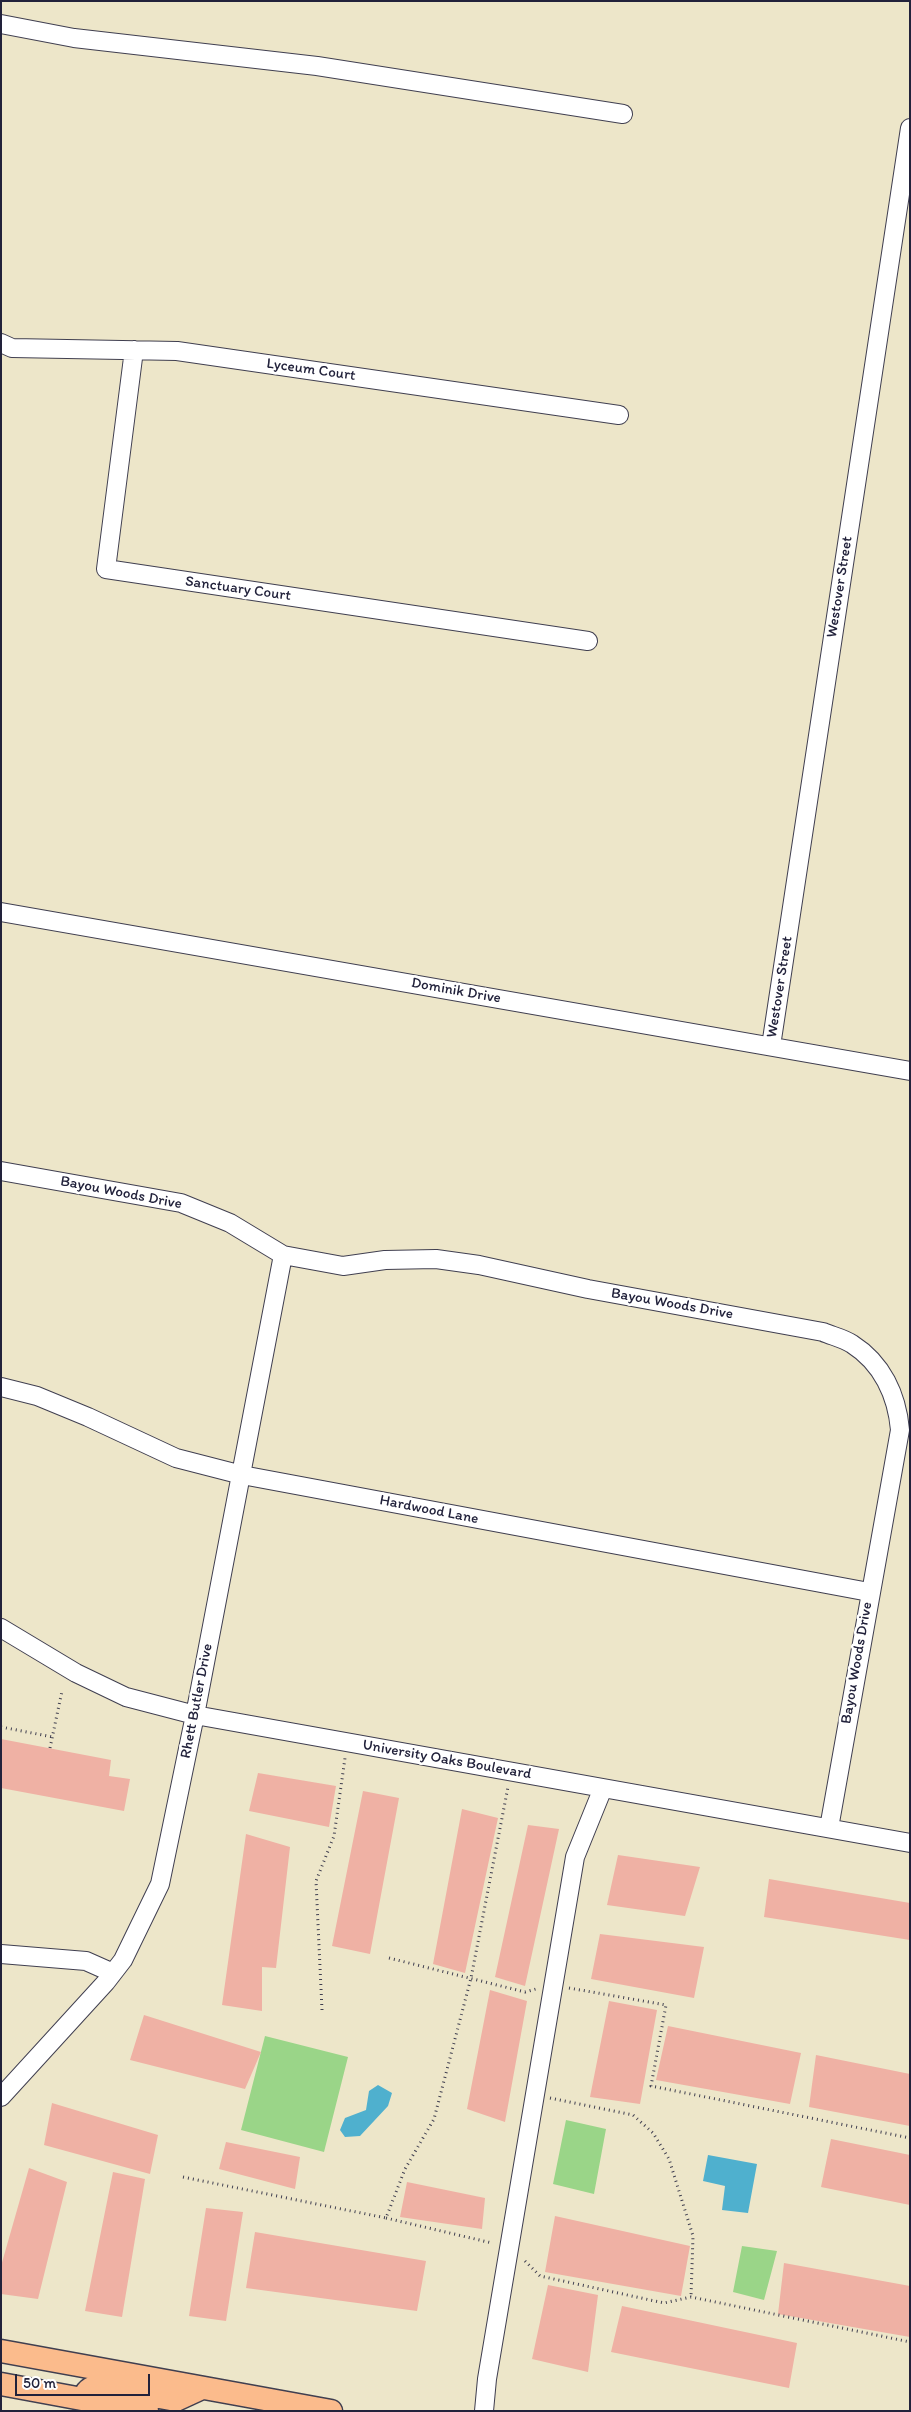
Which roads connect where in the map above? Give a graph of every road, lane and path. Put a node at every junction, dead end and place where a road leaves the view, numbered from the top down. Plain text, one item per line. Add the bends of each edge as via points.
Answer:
1 (1, 24) edge
2 (623, 114) dead end
3 (910, 128) edge
4 (904, 201) edge
5 (1, 344) edge
6 (134, 350) junction
7 (620, 415) dead end
8 (588, 641) dead end
9 (1, 912) edge
10 (771, 1046) junction
11 (910, 1070) edge
12 (1, 1171) edge
13 (283, 1255) junction
14 (1, 1387) edge
15 (242, 1475) junction
16 (869, 1592) junction
17 (1, 1628) edge
18 (62, 1691) dead end
19 (195, 1715) junction
20 (1, 1727) edge
21 (53, 1737) junction
22 (348, 1742) junction
23 (50, 1748) dead end
24 (511, 1772) junction
25 (603, 1788) junction
26 (829, 1828) junction
27 (910, 1843) edge
28 (1, 1954) edge
29 (389, 1958) dead end
30 (113, 1973) junction
31 (471, 1978) junction
32 (554, 1986) junction
33 (322, 2010) dead end
34 (535, 2095) junction
35 (1, 2097) edge
36 (910, 2138) edge
37 (184, 2176) dead end
38 (386, 2218) junction
39 (510, 2247) junction
40 (691, 2297) junction
41 (910, 2342) edge
42 (1, 2351) edge
43 (1, 2384) edge
44 (202, 2388) junction
45 (83, 2405) edge
46 (147, 2411) edge
47 (331, 2411) edge
48 (484, 2411) edge

1 - 2 street via 74,38 317,66
3 - 4 street, Westover Street
4 - 10 street, Westover Street
5 - 6 street, Lyceum Court via 12,348
6 - 7 street, Lyceum Court via 177,351
6 - 8 street, Sanctuary Court via 106,569
9 - 10 street, Dominik Drive
10 - 11 street, Dominik Drive
12 - 13 street, Bayou Woods Drive via 181,1203 230,1224
13 - 15 street, Rhett Butler Drive
13 - 16 street, Bayou Woods Drive via 343,1266 436,1258 822,1332 850,1342 870,1356 898,1408 895,1456
14 - 15 street, Hardwood Lane via 37,1396 176,1458
15 - 16 street, Hardwood Lane
15 - 19 street, Rhett Butler Drive
16 - 26 street, Bayou Woods Drive
17 - 19 street, University Oaks Boulevard via 76,1673 126,1697
18 - 21 path
19 - 22 street, University Oaks Boulevard
19 - 30 street, Rhett Butler Drive via 160,1884 127,1952
20 - 21 path
21 - 23 path
22 - 24 street, University Oaks Boulevard
22 - 33 path via 334,1836 316,1881
24 - 25 street, University Oaks Boulevard
24 - 31 path
25 - 26 street, University Oaks Boulevard
25 - 32 street via 575,1858
26 - 27 street, University Oaks Boulevard
28 - 30 street via 86,1961
29 - 31 path
30 - 35 street, Rhett Butler Drive
31 - 32 path via 525,1992
31 - 38 path via 434,2118 405,2169
32 - 34 street
32 - 36 path via 666,2005 651,2086
34 - 39 street
34 - 40 path via 634,2115 652,2133 669,2159 693,2236
37 - 38 path
38 - 39 path
39 - 40 path via 540,2276 664,2303
39 - 48 street
40 - 41 path
42 - 44 main road
43 - 45 main road
44 - 45 main road via 176,2400 100,2386 85,2394
44 - 47 main road
45 - 46 main road

